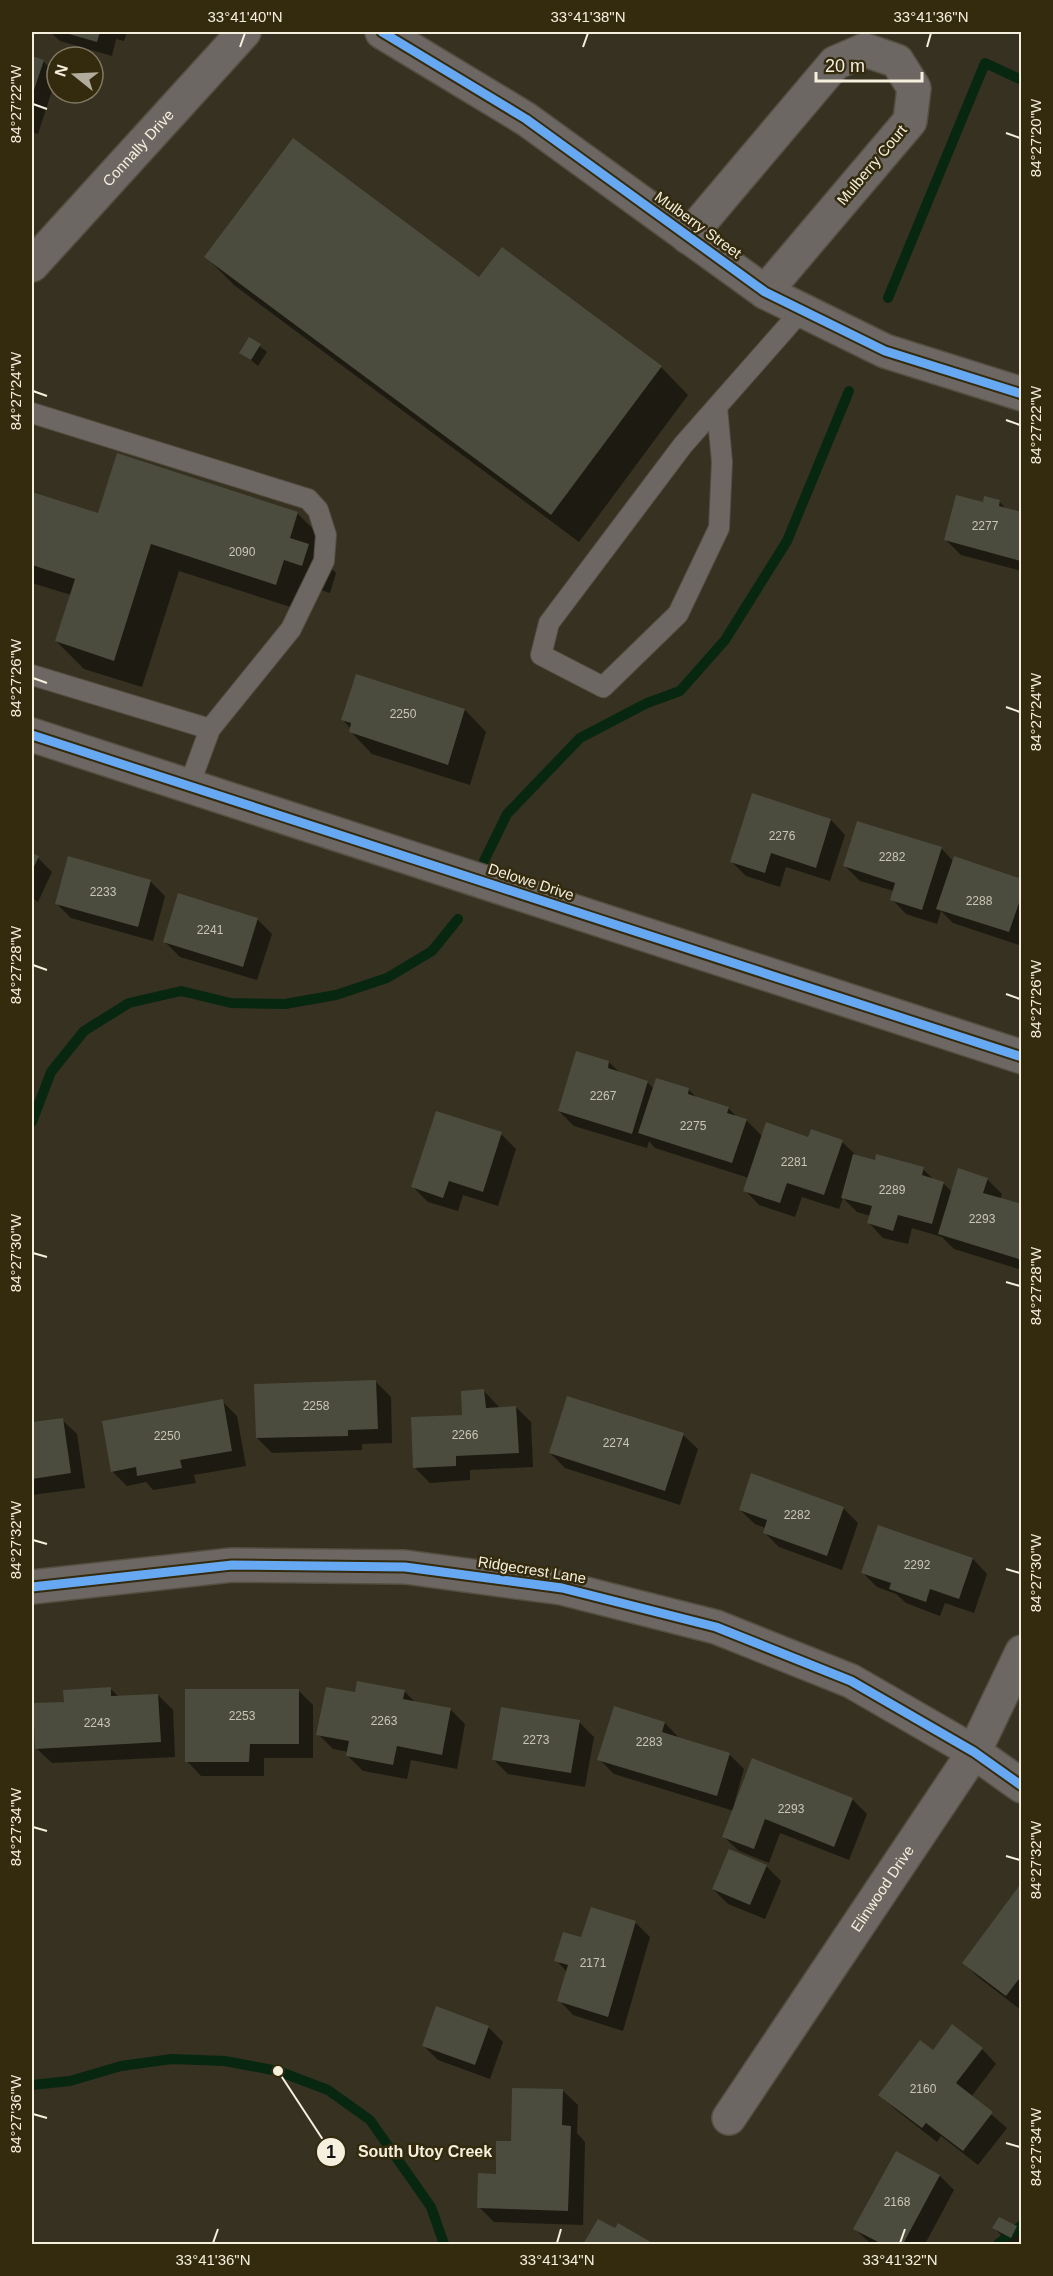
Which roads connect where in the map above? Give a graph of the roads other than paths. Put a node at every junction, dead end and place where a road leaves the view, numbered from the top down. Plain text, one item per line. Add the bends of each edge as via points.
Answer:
1 (244, 32) edge
2 (382, 32) edge
3 (688, 237) junction
4 (32, 265) edge
5 (765, 292) junction
6 (802, 310) junction
7 (1022, 394) edge
8 (717, 406) junction
9 (32, 413) edge
10 (32, 675) edge
11 (210, 729) junction
12 (32, 735) edge
13 (189, 786) junction
14 (1022, 1057) edge
15 (32, 1587) edge
16 (1022, 1652) edge
17 (974, 1752) junction
18 (1022, 1786) edge
19 (729, 2118) dead end

1 - 4 street, Connally Drive
2 - 3 street, Mulberry Street via 526,119
3 - 5 street, Mulberry Street
3 - 5 street, Mulberry Court via 835,63 866,50 897,61 914,88 910,121
5 - 6 street, Mulberry Street
6 - 7 street, Mulberry Street via 885,351
6 - 8 lane
8 - 8 lane via 683,445 549,623 541,655 603,687 678,614 719,528 722,462
9 - 11 lane via 308,499 318,510 326,535 324,561 291,629
10 - 11 lane
11 - 13 lane
12 - 13 street, Delowe Drive
13 - 14 street, Delowe Drive
15 - 17 street, Ridgecrest Lane via 232,1565 405,1567 562,1588 726,1631 851,1682
16 - 17 street, Elinwood Drive
17 - 18 street, Ridgecrest Lane
17 - 19 street, Elinwood Drive

